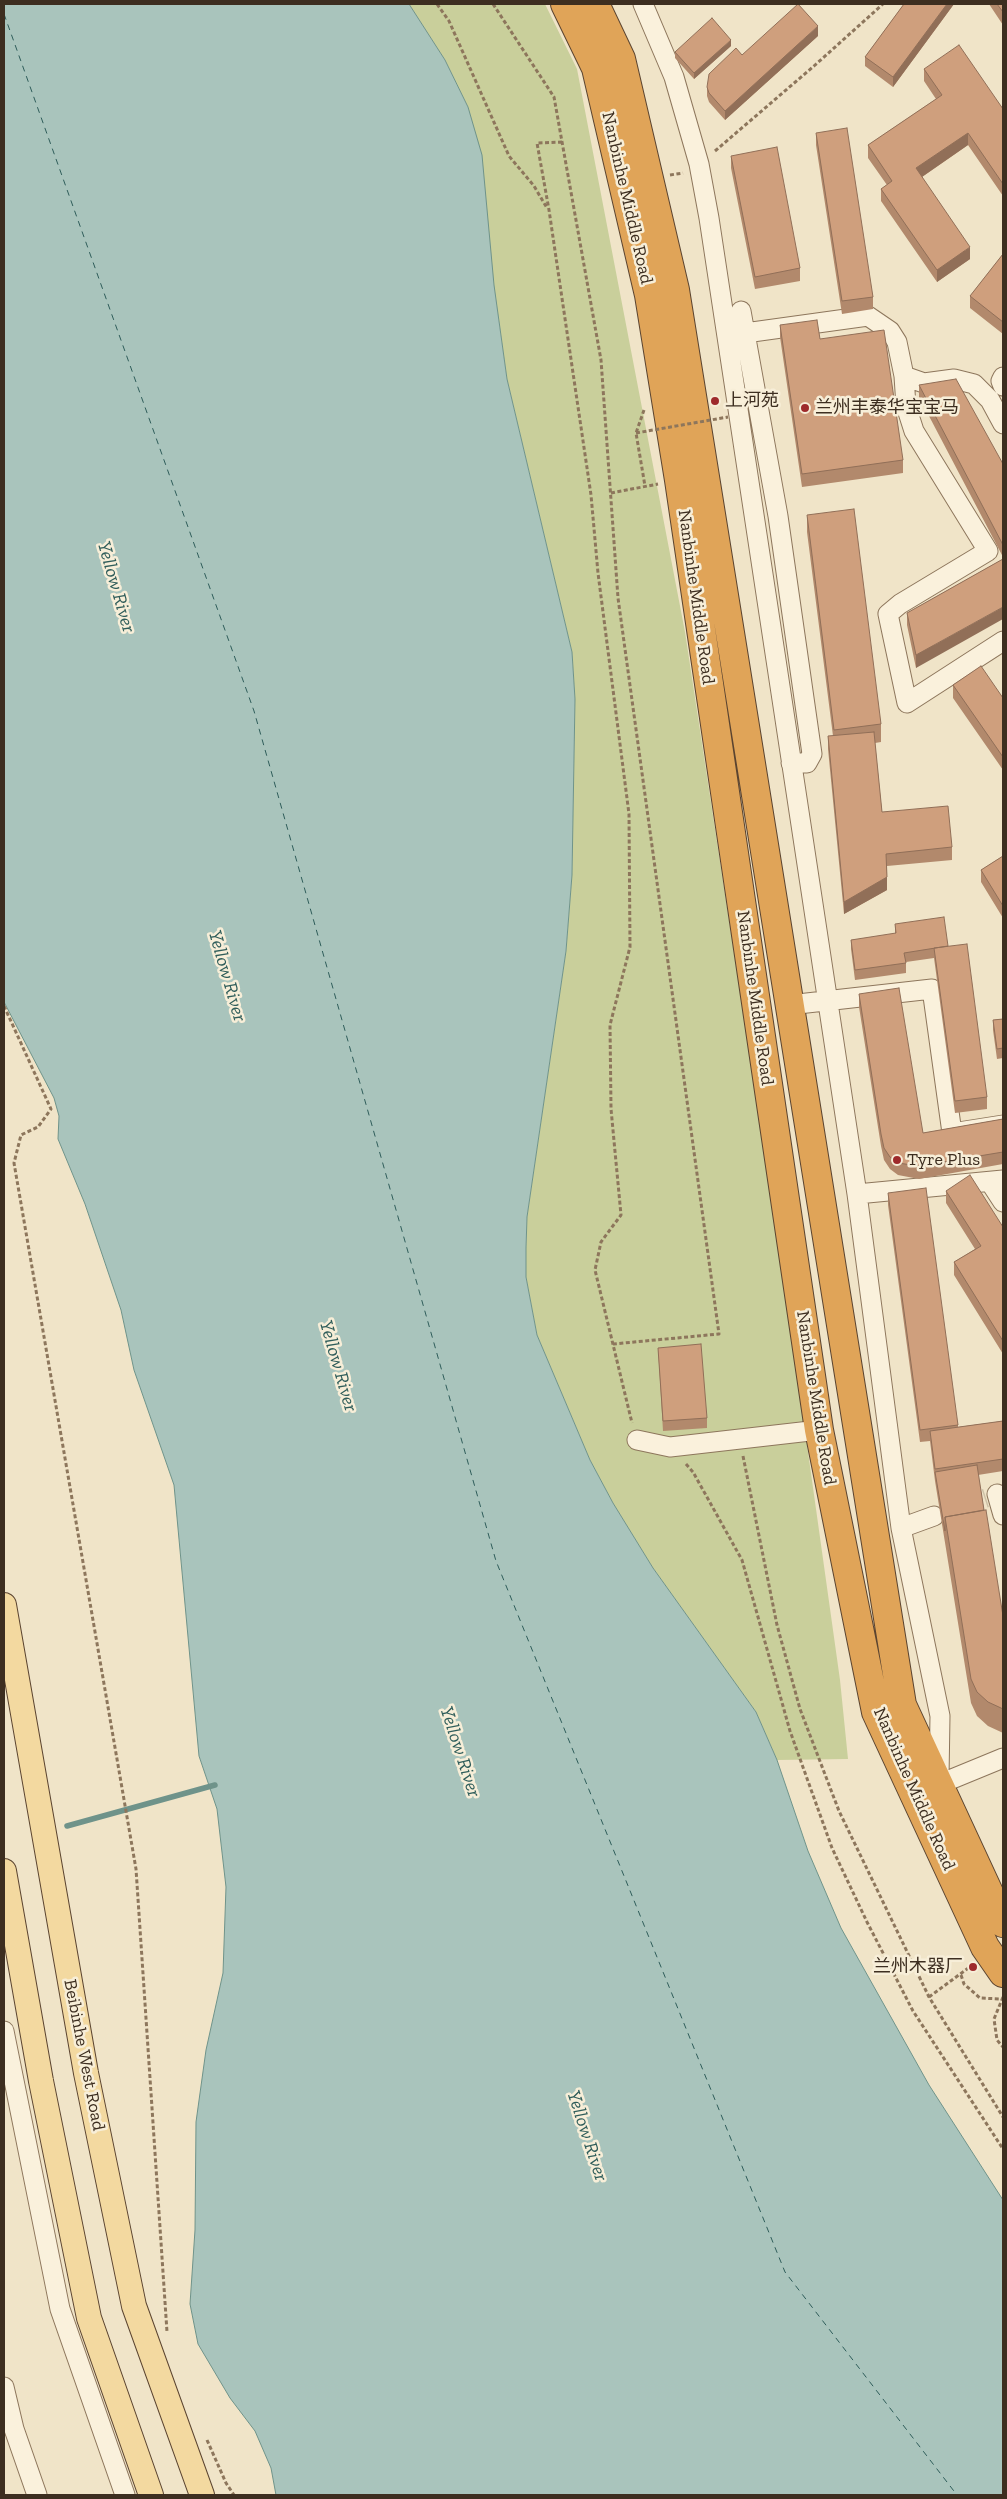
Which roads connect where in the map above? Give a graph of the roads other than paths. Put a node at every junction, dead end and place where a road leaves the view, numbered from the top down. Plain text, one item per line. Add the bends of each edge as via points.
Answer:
1 (565, 4) edge
2 (595, 4) edge
3 (643, 4) edge
4 (741, 312) dead end
5 (745, 333) junction
6 (904, 376) junction
7 (1003, 377) edge
8 (1003, 386) edge
9 (1003, 424) edge
10 (1003, 641) edge
11 (791, 763) junction
12 (826, 1000) junction
13 (789, 1005) junction
14 (1003, 1125) edge
15 (997, 1181) edge
16 (857, 1194) junction
17 (1003, 1202) edge
18 (819, 1430) junction
19 (637, 1440) road end
20 (995, 1495) edge
21 (1003, 1515) edge
22 (934, 1516) dead end
23 (901, 1528) junction
24 (4, 1605) edge
25 (1003, 1758) edge
26 (927, 1789) junction
27 (4, 1871) edge
28 (1003, 1922) edge
29 (1003, 1973) edge
30 (4, 2031) edge
31 (4, 2387) edge
32 (37, 2495) edge
33 (125, 2495) edge
34 (151, 2495) edge
35 (202, 2495) edge

1 - 18 highway, Nanbinhe Middle Road via 596,68 649,295
2 - 13 highway, Nanbinhe Middle Road via 621,59 675,290
3 - 11 street via 674,77 699,164 710,218
4 - 5 street
5 - 6 street via 868,316 880,322 896,342
5 - 11 street via 778,516 812,754 807,762
6 - 9 street via 924,383 954,379 974,384 990,400
6 - 10 street via 906,406 914,431 988,551 888,614 907,703
7 - 8 street
11 - 12 street
12 - 13 street
12 - 14 street via 932,989 952,1133
12 - 16 street
13 - 26 highway, Nanbinhe Middle Road via 902,1705
15 - 16 street
15 - 17 street
16 - 23 street
18 - 19 street via 670,1447
18 - 26 highway, Nanbinhe Middle Road via 876,1712
20 - 21 street
22 - 23 street
23 - 26 street via 940,1716
24 - 35 main road, Beibinhe West Road via 86,2073 134,2306
25 - 26 street
26 - 28 highway, Nanbinhe Middle Road
26 - 29 highway, Nanbinhe Middle Road via 985,1947
27 - 34 main road via 41,2082 89,2318
30 - 33 street via 60,2309
31 - 32 street via 14,2429

